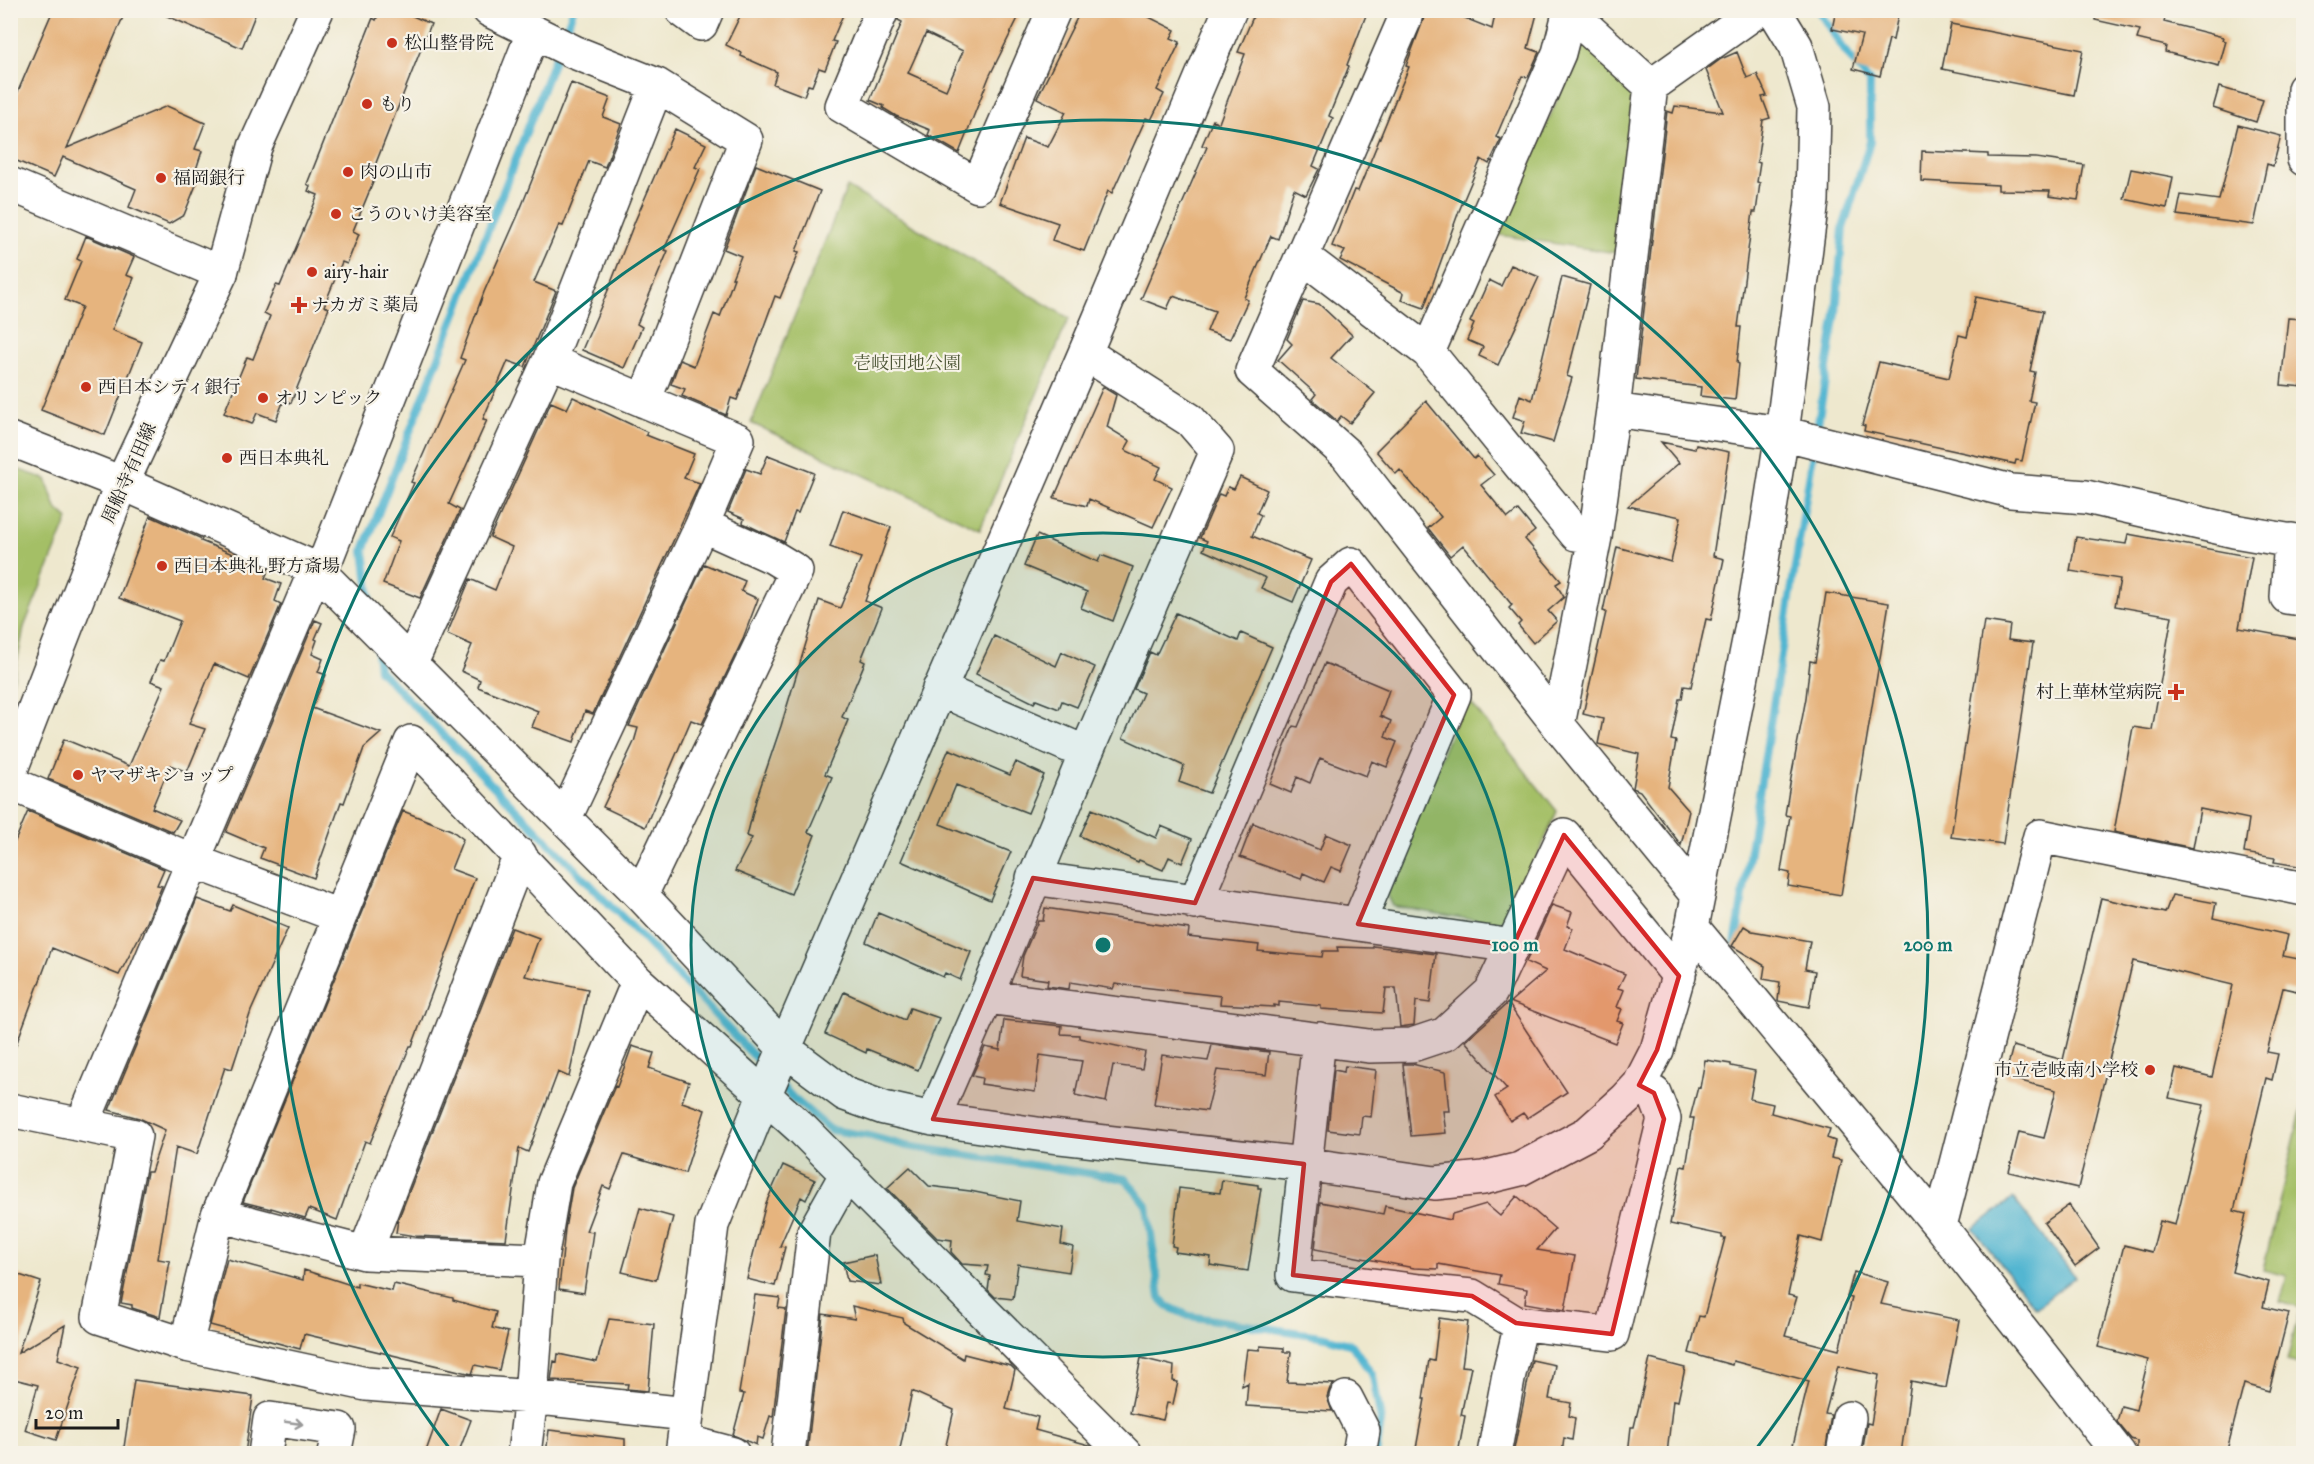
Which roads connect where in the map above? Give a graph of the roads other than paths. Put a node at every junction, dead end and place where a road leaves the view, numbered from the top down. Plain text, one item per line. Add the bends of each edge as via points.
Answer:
1 (317, 10) edge
2 (489, 10) edge
3 (682, 10) edge
4 (707, 10) edge
5 (882, 10) edge
6 (1054, 10) edge
7 (1230, 10) edge
8 (1407, 10) edge
9 (1758, 10) edge
10 (1774, 10) edge
11 (1568, 12) edge
12 (533, 33) junction
13 (657, 85) junction
14 (1650, 86) junction
15 (2304, 89) edge
16 (2304, 159) edge
17 (10, 184) edge
18 (1302, 256) junction
19 (221, 273) junction
20 (1428, 352) junction
21 (1085, 353) junction
22 (549, 361) junction
23 (644, 401) junction
24 (1613, 410) junction
25 (1803, 438) junction
26 (10, 439) edge
27 (122, 483) junction
28 (702, 525) junction
29 (1595, 537) junction
30 (2297, 542) edge
31 (316, 569) junction
32 (2304, 599) edge
33 (400, 652) junction
34 (939, 689) junction
35 (1558, 725) junction
36 (1086, 753) junction
37 (10, 772) edge
38 (10, 783) edge
39 (565, 818) junction
40 (520, 855) junction
41 (193, 861) junction
42 (1033, 878) junction
43 (2304, 889) edge
44 (641, 895) junction
45 (1697, 895) junction
46 (1195, 903) junction
47 (339, 916) junction
48 (1358, 924) junction
49 (1692, 927) junction
50 (1514, 946) junction
51 (1679, 976) junction
52 (639, 982) junction
53 (986, 997) junction
54 (1319, 1039) junction
55 (786, 1050) junction
56 (1639, 1085) junction
57 (764, 1096) junction
58 (10, 1110) edge
59 (933, 1119) junction
60 (82, 1125) junction
61 (1304, 1164) junction
62 (847, 1173) junction
63 (218, 1215) junction
64 (1940, 1226) junction
65 (365, 1253) junction
66 (541, 1260) junction
67 (1521, 1324) junction
68 (186, 1345) junction
69 (531, 1397) junction
70 (1346, 1398) dead end
71 (1849, 1418) dead end
72 (684, 1436) edge
73 (265, 1454) edge
74 (334, 1454) edge
75 (524, 1454) edge
76 (733, 1454) edge
77 (789, 1454) edge
78 (1125, 1454) edge
79 (1359, 1454) edge
80 (1494, 1454) edge
81 (1843, 1454) edge
82 (2119, 1454) edge

1 - 19 street, 周船寺有田線 via 255,147
2 - 12 street
3 - 4 street via 701,24
5 - 6 street via 842,106 978,186
7 - 21 street
8 - 18 street
9 - 14 street
10 - 25 street via 1796,46 1814,107
11 - 14 street
11 - 20 street via 1559,53
12 - 13 street
12 - 31 street via 327,557
13 - 22 street
13 - 23 street via 746,140
14 - 24 street
15 - 16 street
17 - 19 street
18 - 20 street
18 - 35 street via 1252,372 1346,454
19 - 27 street, 周船寺有田線
20 - 29 street via 1576,534
21 - 34 street
21 - 36 street via 1190,420 1217,451
22 - 23 street
22 - 33 street
23 - 28 street via 738,440
24 - 25 street
24 - 29 street
25 - 30 street via 2011,491 2086,497
25 - 45 street via 1751,630
26 - 27 street
27 - 31 street
27 - 37 street, 周船寺有田線
28 - 39 street
28 - 44 street via 796,571
29 - 35 street
30 - 32 street via 2287,597
31 - 33 street
31 - 41 street
33 - 39 street
34 - 36 street
34 - 55 street
35 - 45 street
36 - 42 street
38 - 41 street
39 - 44 street
40 - 47 street via 411,742
40 - 52 street
40 - 65 street
41 - 47 street
41 - 60 street
42 - 46 street
42 - 53 street
43 - 64 street via 2040,836
44 - 55 street
45 - 49 street
46 - 48 street
46 - 48 street via 1331,582 1351,564 1454,695
47 - 63 street
48 - 50 street
49 - 51 street
49 - 64 street
50 - 51 street via 1564,835
50 - 54 street via 1491,992 1445,1034 1412,1046 1369,1046
51 - 56 street via 1657,1050
52 - 57 street
52 - 66 street via 554,1184
53 - 54 street
53 - 59 street
54 - 61 street
55 - 57 street
55 - 59 street via 845,1094
56 - 61 street via 1588,1133 1520,1169 1483,1178 1435,1183
56 - 67 street via 1654,1093 1664,1119 1612,1334
57 - 62 street
57 - 72 street via 712,1225
58 - 60 street
59 - 61 street
60 - 68 street via 135,1136 99,1317
61 - 67 street via 1293,1275 1472,1296
62 - 77 street via 814,1232
62 - 78 street
63 - 65 street
63 - 68 street
64 - 82 street
65 - 66 street
66 - 69 street
67 - 80 street
68 - 69 street via 366,1384
69 - 72 street
69 - 75 street
70 - 79 street via 1363,1431
71 - 81 street
72 - 76 street
73 -> 74 street via 270,1419 339,1429

